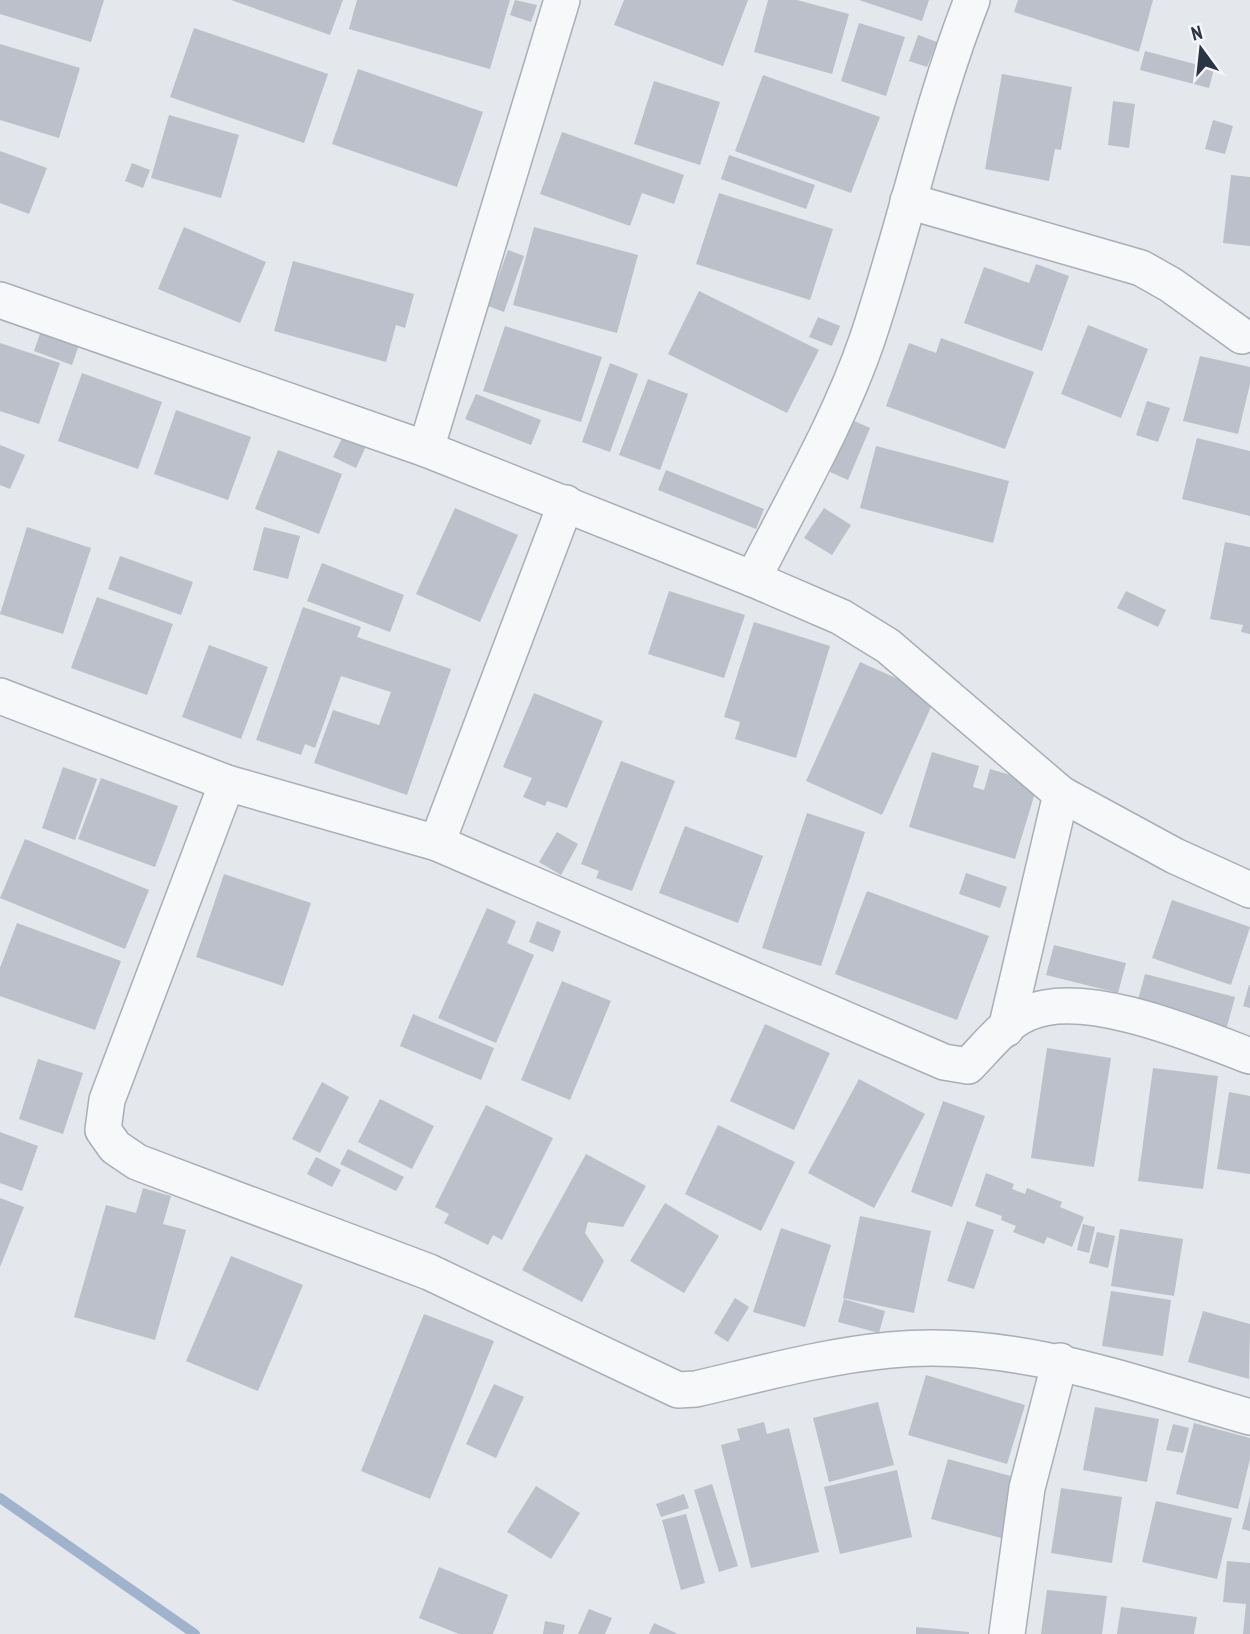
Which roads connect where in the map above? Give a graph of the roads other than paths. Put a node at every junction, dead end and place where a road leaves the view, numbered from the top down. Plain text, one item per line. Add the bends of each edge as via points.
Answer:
1 (562, 0) edge
2 (972, 0) edge
3 (908, 201) junction
4 (0, 300) edge
5 (1242, 336) dead end
6 (426, 449) junction
7 (566, 503) junction
8 (753, 579) junction
9 (0, 696) edge
10 (227, 783) junction
11 (1061, 794) junction
12 (437, 843) junction
13 (1250, 890) edge
14 (1006, 1029) junction
15 (1250, 1056) edge
16 (1060, 1361) junction
17 (1250, 1417) edge
18 (1007, 1634) edge

1 - 6 street
2 - 3 street
3 - 5 street via 1141,268
3 - 8 street via 852,381
4 - 6 street
6 - 7 street
7 - 8 street
7 - 12 street
8 - 11 street via 841,617 888,646
9 - 10 street
10 - 12 street
10 - 16 street via 107,1100 103,1130 115,1147 137,1161 429,1272 678,1390 893,1350 992,1352
11 - 13 street via 1175,856
11 - 14 street
12 - 14 street via 944,1062 968,1066
14 - 15 street via 1040,1008 1069,1006 1150,1019
16 - 17 street
16 - 18 street via 1025,1498

